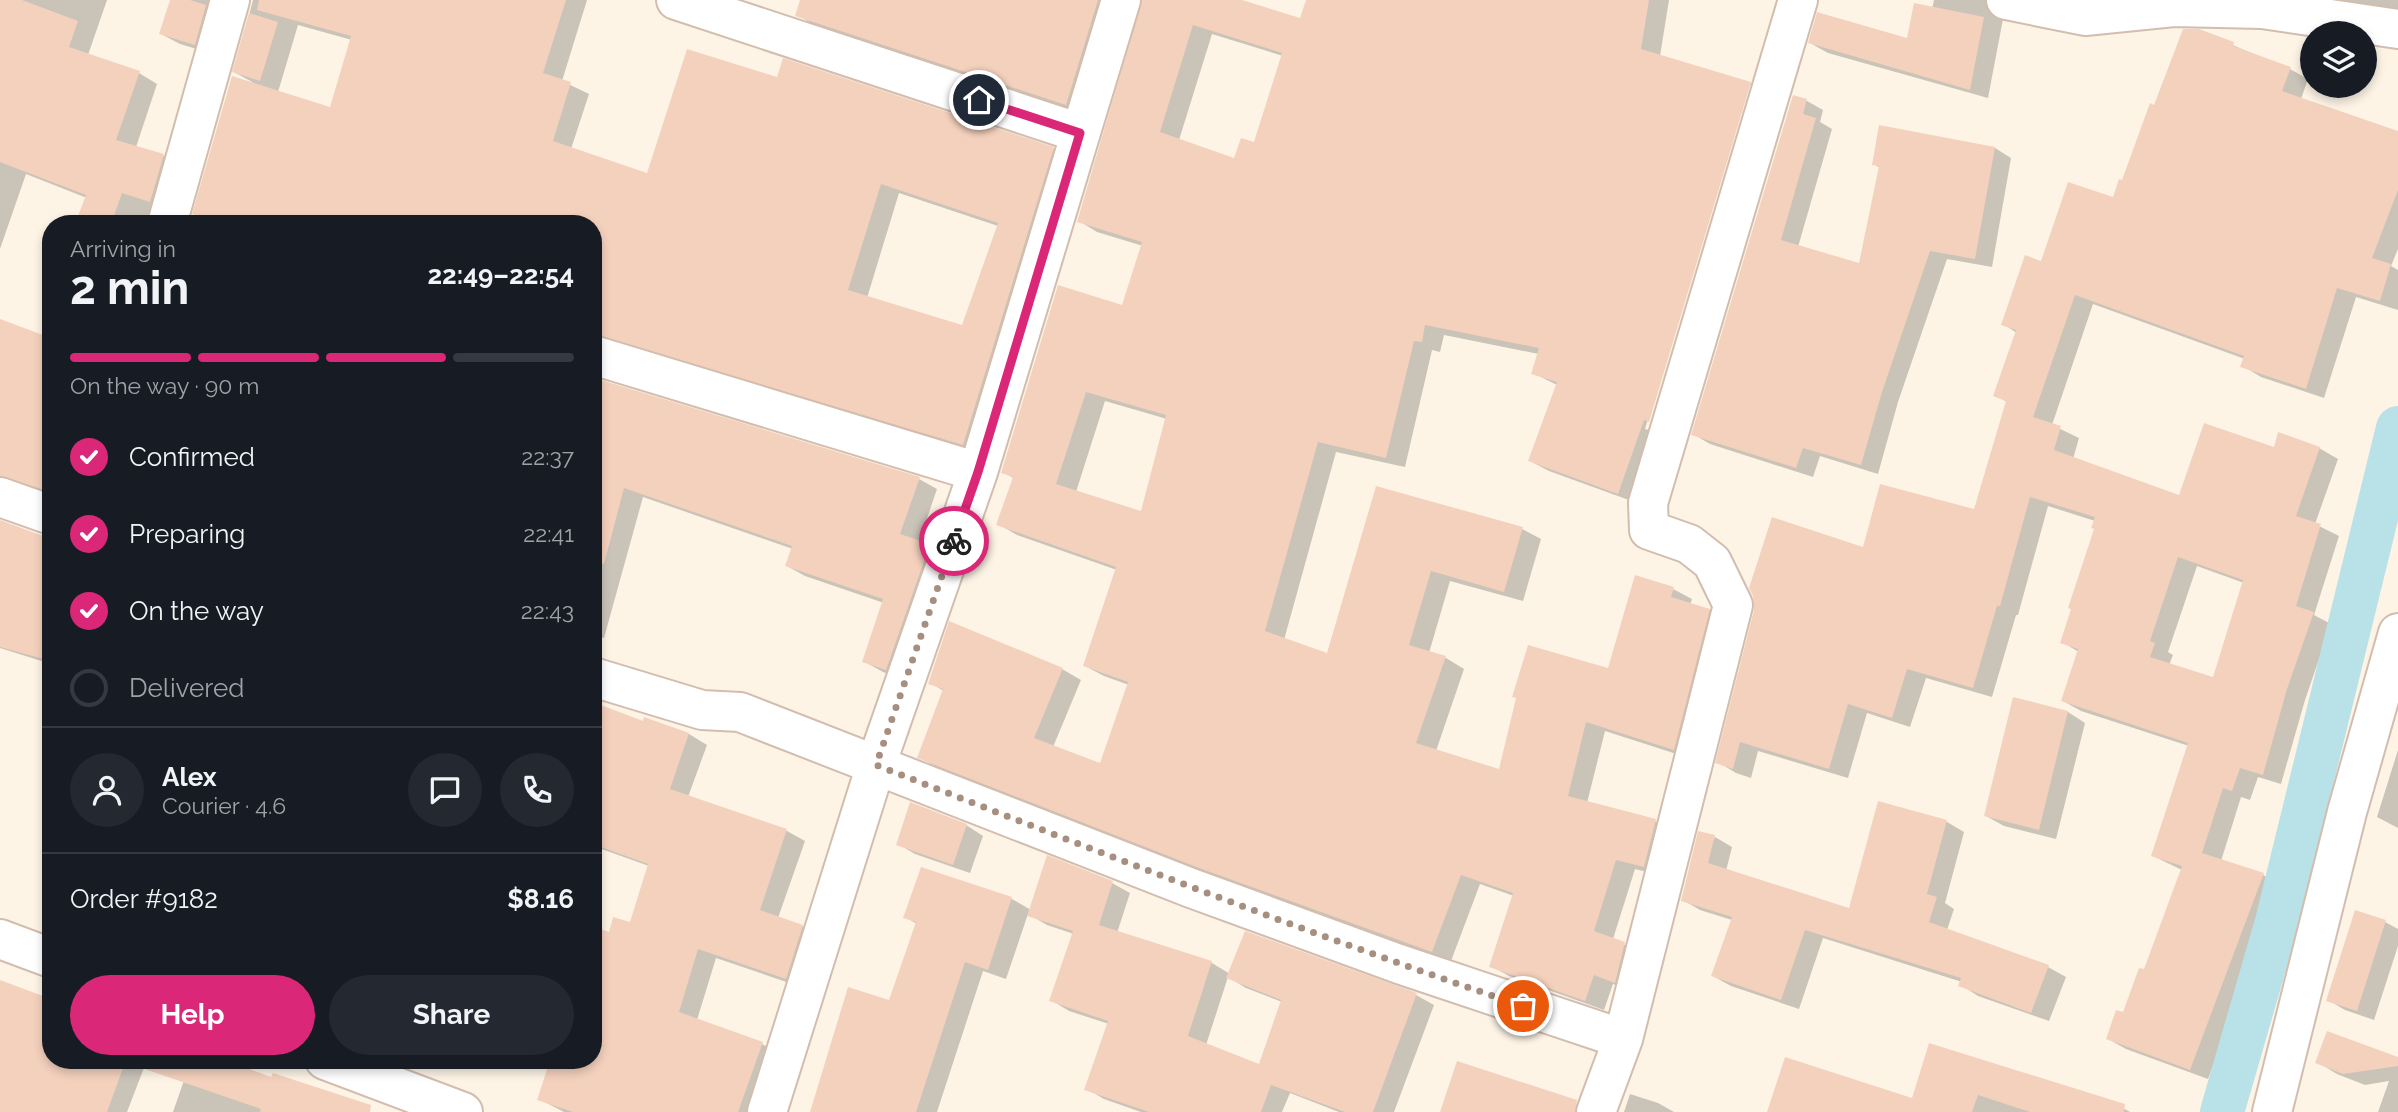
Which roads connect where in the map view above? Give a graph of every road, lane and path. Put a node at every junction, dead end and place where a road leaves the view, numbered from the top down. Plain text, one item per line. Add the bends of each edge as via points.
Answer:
1 (230, 0) edge
2 (676, 0) edge
3 (1121, 0) edge
4 (1798, 0) edge
5 (2006, 0) edge
6 (2398, 29) edge
7 (1080, 133) junction
8 (170, 215) edge
9 (602, 358) edge
10 (978, 472) junction
11 (0, 497) edge
12 (42, 512) edge
13 (2398, 633) edge
14 (602, 680) edge
15 (876, 765) junction
16 (0, 939) edge
17 (42, 955) edge
18 (1623, 1039) junction
19 (349, 1069) edge
20 (463, 1112) edge
21 (767, 1112) edge
22 (1596, 1112) edge
23 (2272, 1112) edge

1 - 8 street
2 - 7 street
3 - 7 street
4 - 18 street via 1648,503 1649,530 1689,544 1712,562 1733,605
5 - 6 street via 2085,16 2174,7 2262,9
7 - 10 street
9 - 10 street
10 - 15 street
11 - 12 street
13 - 23 street via 2347,812
14 - 15 street via 702,710 740,712
15 - 18 street via 1191,888
15 - 21 street
16 - 17 street
18 - 22 street
19 - 20 street

